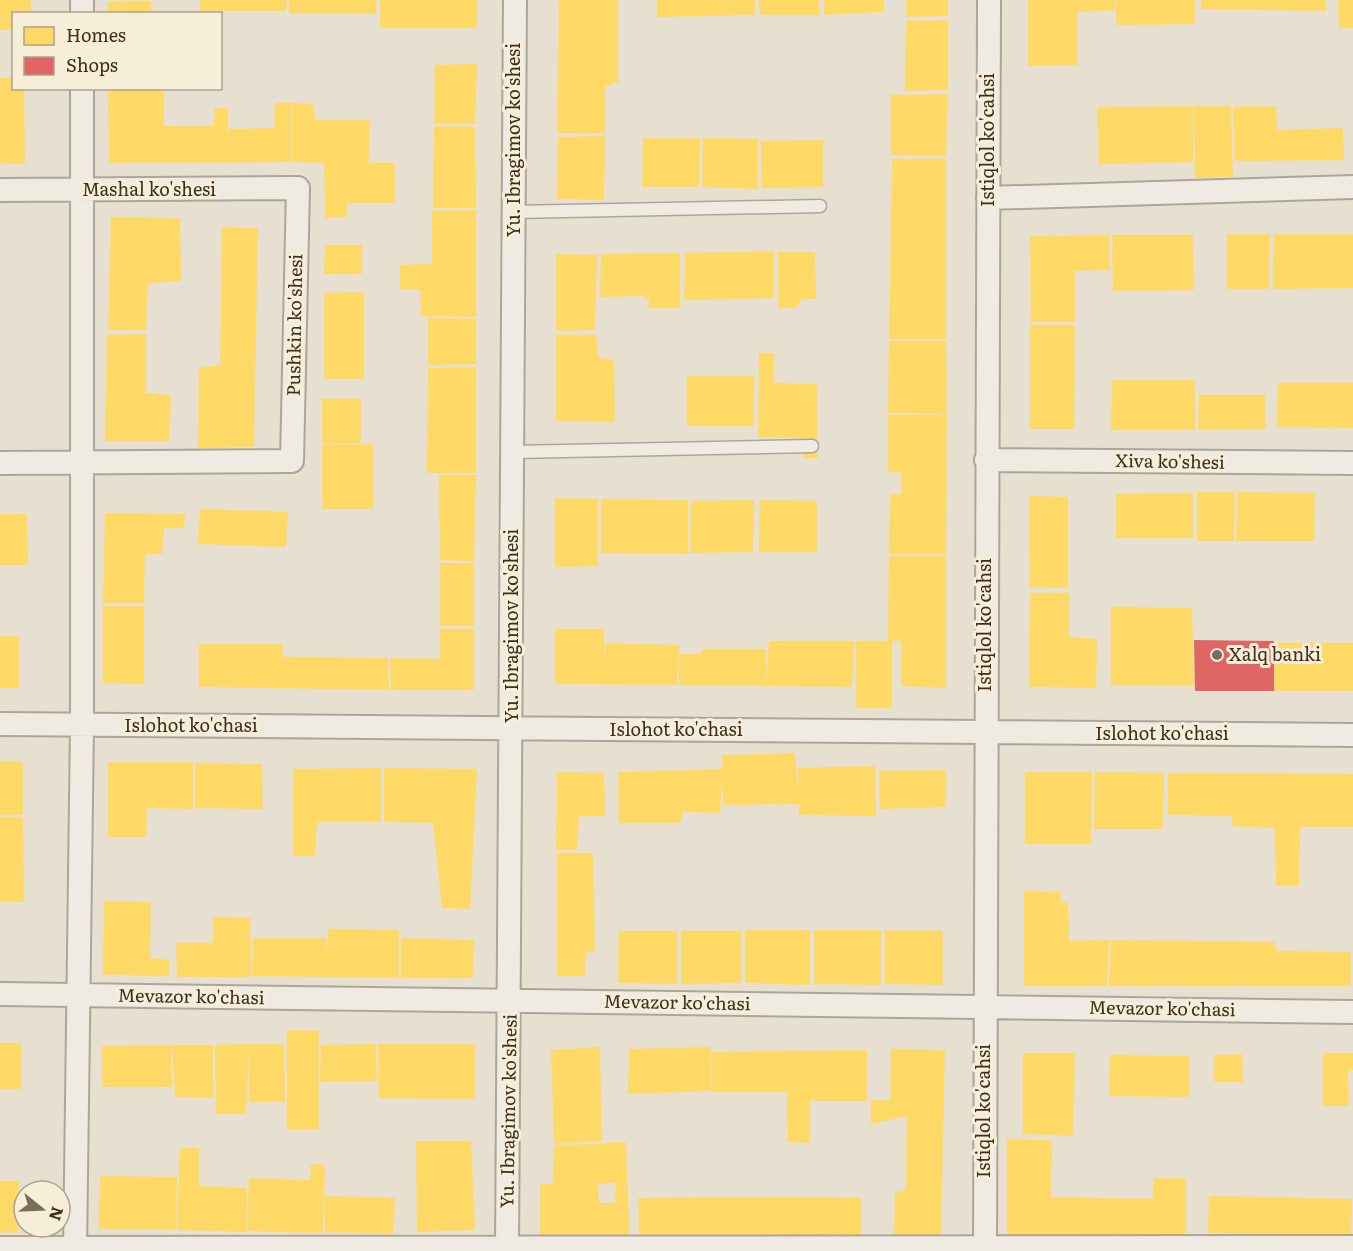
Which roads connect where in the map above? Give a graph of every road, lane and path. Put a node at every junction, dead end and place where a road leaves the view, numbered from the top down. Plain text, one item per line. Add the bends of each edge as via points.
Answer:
1 (515, 0) edge
2 (989, 0) edge
3 (82, 90) edge
4 (1353, 187) edge
5 (298, 188) joint
6 (0, 190) edge
7 (82, 190) junction
8 (988, 198) junction
9 (820, 206) dead end
10 (514, 212) junction
11 (812, 446) dead end
12 (513, 452) junction
13 (986, 460) junction
14 (0, 463) edge
15 (82, 464) junction
16 (1353, 464) edge
17 (0, 724) edge
18 (82, 725) junction
19 (512, 728) junction
20 (985, 732) junction
21 (1353, 735) edge
22 (0, 994) edge
23 (78, 996) junction
24 (510, 1001) junction
25 (984, 1007) junction
26 (1353, 1012) edge
27 (1353, 1247) edge
28 (0, 1248) edge
29 (75, 1249) edge
30 (507, 1249) edge
31 (985, 1249) edge

1 - 10 street, Yu. Ibragimov ko'shesi
2 - 8 street, Istiqlol ko'cahsi
3 - 7 street
4 - 8 street
5 - 7 street, Mashal ko'shesi
5 - 15 street, Pushkin ko'shesi via 292,461
6 - 7 street, Mashal ko'shesi
7 - 15 street
8 - 13 street, Istiqlol ko'cahsi
9 - 10 lane
10 - 12 street, Yu. Ibragimov ko'shesi
11 - 12 lane
12 - 19 street, Yu. Ibragimov ko'shesi
13 - 16 street, Xiva ko'shesi
13 - 20 street, Istiqlol ko'cahsi
14 - 15 street
15 - 18 street
17 - 18 street, Islohot ko'chasi
18 - 19 street, Islohot ko'chasi
18 - 23 street
19 - 20 street, Islohot ko'chasi
19 - 24 street, Yu. Ibragimov ko'shesi
20 - 21 street, Islohot ko'chasi
20 - 25 street, Istiqlol ko'cahsi
22 - 23 street, Mevazor ko'chasi
23 - 24 street, Mevazor ko'chasi
23 - 29 street
24 - 25 street, Mevazor ko'chasi
24 - 30 street, Yu. Ibragimov ko'shesi
25 - 26 street, Mevazor ko'chasi
25 - 31 street, Istiqlol ko'cahsi
27 - 31 street
28 - 29 street
29 - 30 street
30 - 31 street

